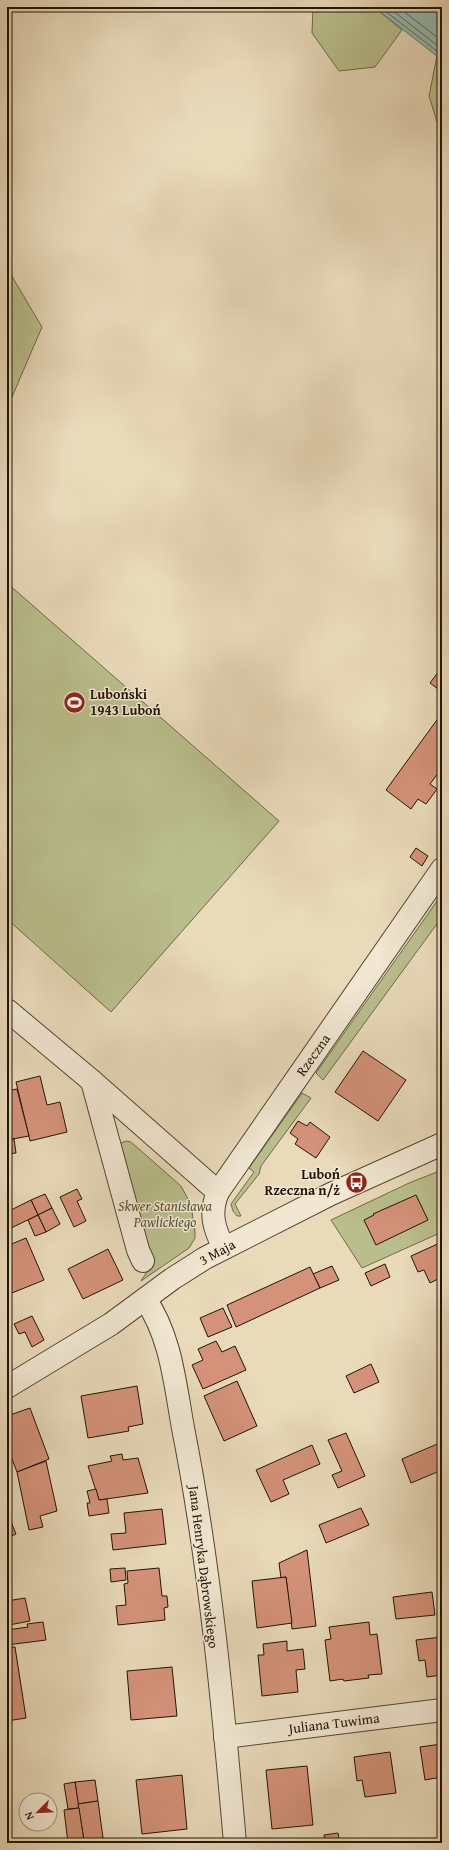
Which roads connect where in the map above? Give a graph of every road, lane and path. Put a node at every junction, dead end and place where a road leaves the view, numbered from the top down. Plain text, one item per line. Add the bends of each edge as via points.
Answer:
1 (442, 869) edge
2 (7, 1010) edge
3 (92, 1081) junction
4 (442, 1144) edge
5 (218, 1192) junction
6 (224, 1248) junction
7 (143, 1261) dead end
8 (145, 1299) junction
9 (7, 1387) edge
10 (442, 1710) edge
11 (226, 1737) junction
12 (235, 1843) edge

1 - 5 street, Rzeczna
2 - 3 street
3 - 5 street
3 - 7 street
4 - 6 street, 3 Maja via 356,1182
5 - 6 street, Rzeczna via 212,1216
6 - 8 street, 3 Maja via 189,1268
8 - 9 street, 3 Maja via 106,1327
8 - 11 street, Jana Henryka Dąbrowskiego via 166,1342 193,1476
10 - 11 street, Juliana Tuwima
11 - 12 street, Jana Henryka Dąbrowskiego

